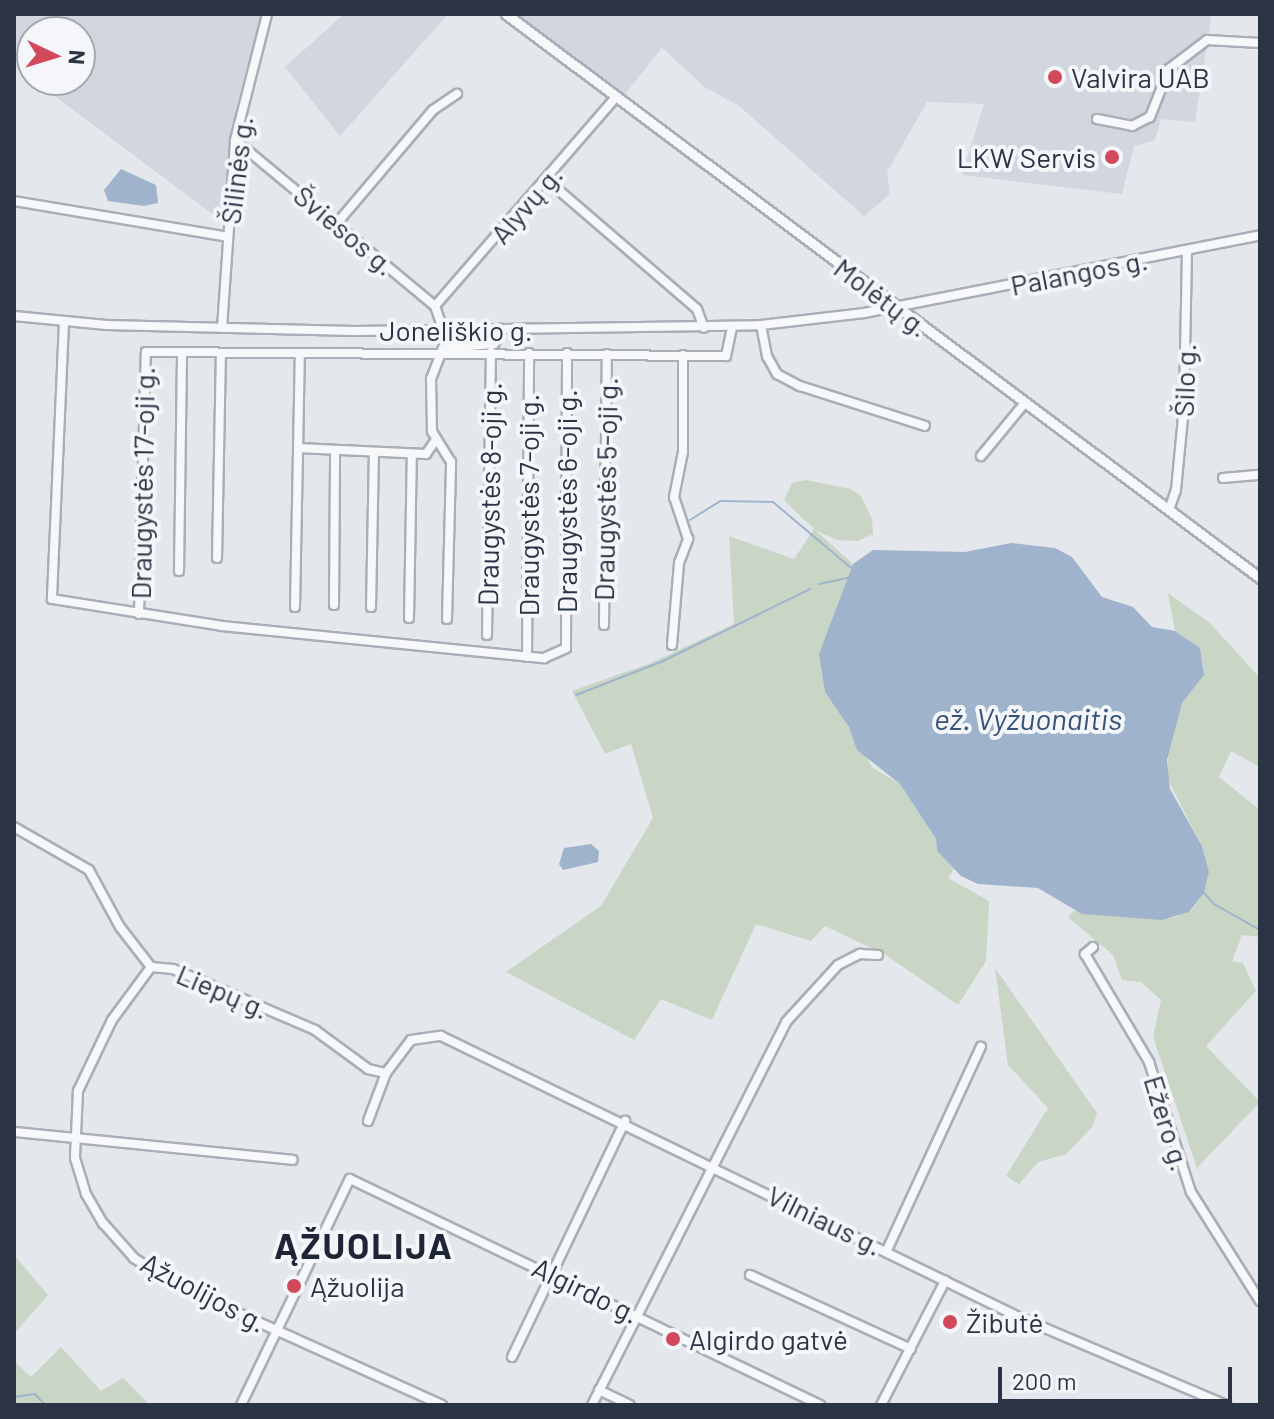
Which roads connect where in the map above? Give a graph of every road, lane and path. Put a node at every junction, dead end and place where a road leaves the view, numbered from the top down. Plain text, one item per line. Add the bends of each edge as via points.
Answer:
1 (267, 14) edge
2 (506, 14) edge
3 (1260, 43) edge
4 (457, 94) dead end
5 (614, 99) junction
6 (1097, 119) dead end
7 (235, 140) junction
8 (548, 181) junction
9 (14, 201) edge
10 (338, 222) junction
11 (1260, 235) edge
12 (228, 237) junction
13 (1187, 250) junction
14 (435, 306) junction
15 (897, 307) junction
16 (14, 316) edge
17 (64, 322) junction
18 (761, 325) junction
19 (732, 327) junction
20 (222, 328) junction
21 (704, 328) junction
22 (443, 329) junction
23 (501, 329) junction
24 (494, 344) junction
25 (182, 352) junction
26 (221, 353) junction
27 (439, 353) junction
28 (491, 353) junction
29 (529, 353) junction
30 (567, 353) junction
31 (300, 354) junction
32 (607, 354) junction
33 (683, 355) junction
34 (1024, 404) junction
35 (925, 426) dead end
36 (435, 441) junction
37 (298, 448) junction
38 (335, 451) junction
39 (374, 454) junction
40 (412, 454) junction
41 (981, 456) dead end
42 (1260, 475) edge
43 (1223, 478) dead end
44 (1169, 510) junction
45 (217, 558) dead end
46 (179, 571) dead end
47 (1260, 578) edge
48 (334, 605) dead end
49 (295, 607) dead end
50 (371, 607) dead end
51 (139, 614) junction
52 (409, 618) dead end
53 (447, 619) dead end
54 (604, 625) dead end
55 (487, 635) dead end
56 (672, 645) dead end
57 (527, 657) junction
58 (14, 827) edge
59 (1093, 947) dead end
60 (878, 955) dead end
61 (151, 967) junction
62 (981, 1047) dead end
63 (386, 1073) junction
64 (368, 1121) dead end
65 (625, 1121) junction
66 (14, 1132) edge
67 (73, 1136) junction
68 (293, 1160) dead end
69 (711, 1164) junction
70 (887, 1250) junction
71 (552, 1274) junction
72 (750, 1275) dead end
73 (945, 1281) junction
74 (1260, 1301) edge
75 (635, 1314) junction
76 (278, 1331) junction
77 (911, 1349) junction
78 (512, 1357) dead end
79 (599, 1390) junction
80 (241, 1405) edge
81 (442, 1405) edge
82 (592, 1405) edge
83 (630, 1405) edge
84 (820, 1405) edge
85 (881, 1405) edge
86 (1226, 1405) edge

1 - 7 street, Šilinės g.
2 - 5 street, Molėtų g.
3 - 6 street via 1207,40 1169,69 1150,117 1132,126
4 - 10 street via 433,110
5 - 8 street, Alyvų g.
5 - 15 street, Molėtų g.
7 - 10 street, Šviesos g.
7 - 12 street, Šilinės g.
8 - 14 street, Alyvų g.
8 - 21 street via 697,309
9 - 12 street
10 - 14 street, Šviesos g.
11 - 13 street, Palangos g.
12 - 20 street, Šilinės g.
13 - 15 street, Palangos g.
13 - 44 street, Šilo g. via 1184,407 1176,490
14 - 22 street, Šviesos g.
15 - 18 street, Joneliškio g.
15 - 34 street, Molėtų g.
16 - 17 street, Joneliškio g.
17 - 20 street, Joneliškio g.
17 - 51 street via 52,599
18 - 19 street, Joneliškio g.
18 - 35 street via 777,374
19 - 21 street, Joneliškio g.
19 - 33 street via 726,356
20 - 22 street, Joneliškio g.
21 - 23 street, Joneliškio g.
22 - 23 street, Joneliškio g.
23 - 24 street, Draugystės 8-oji g.
24 - 27 street via 449,344
24 - 28 street, Draugystės 8-oji g.
25 - 26 street
25 - 46 street
25 - 51 street, Draugystės 17-oji g. via 146,352
26 - 31 street
26 - 45 street
27 - 28 street
27 - 31 street
27 - 36 street via 431,379
28 - 29 street
28 - 55 street, Draugystės 8-oji g.
29 - 30 street
29 - 57 street, Draugystės 7-oji g.
30 - 32 street
30 - 57 street, Draugystės 6-oji g. via 566,648 544,658
31 - 37 street
32 - 33 street
32 - 54 street, Draugystės 5-oji g.
33 - 56 street via 683,452 674,497 688,539 677,577
34 - 41 street
34 - 44 street, Molėtų g.
36 - 40 street via 426,454
36 - 53 street via 448,451 451,462
37 - 38 street
37 - 49 street
38 - 39 street
38 - 48 street
39 - 40 street
39 - 50 street
40 - 52 street
42 - 43 street
44 - 47 street, Molėtų g.
51 - 57 street
58 - 61 street, Liepų g. via 89,870 120,927
59 - 74 street, Ežero g. via 1085,954 1149,1062 1191,1192
60 - 69 street via 860,954 838,965 786,1022
61 - 63 street, Liepų g. via 173,969 315,1030 368,1069
61 - 67 street, Ąžuolijos g. via 134,985 85,1069
62 - 70 street
63 - 64 street
63 - 65 street, Vilniaus g. via 411,1040 425,1035 450,1039
65 - 69 street, Vilniaus g.
65 - 71 street
66 - 67 street
67 - 68 street
67 - 76 street, Ąžuolijos g. via 79,1178 93,1208 134,1258 174,1284
69 - 70 street, Vilniaus g.
69 - 75 street
70 - 73 street, Vilniaus g.
71 - 75 street, Algirdo g.
71 - 76 street, Algirdo g. via 350,1179
71 - 78 street
72 - 77 street
73 - 77 street
73 - 86 street, Vilniaus g. via 1083,1348
75 - 79 street
75 - 84 street, Algirdo g.
76 - 80 street
76 - 81 street, Ąžuolijos g.
77 - 85 street
79 - 82 street
79 - 83 street

